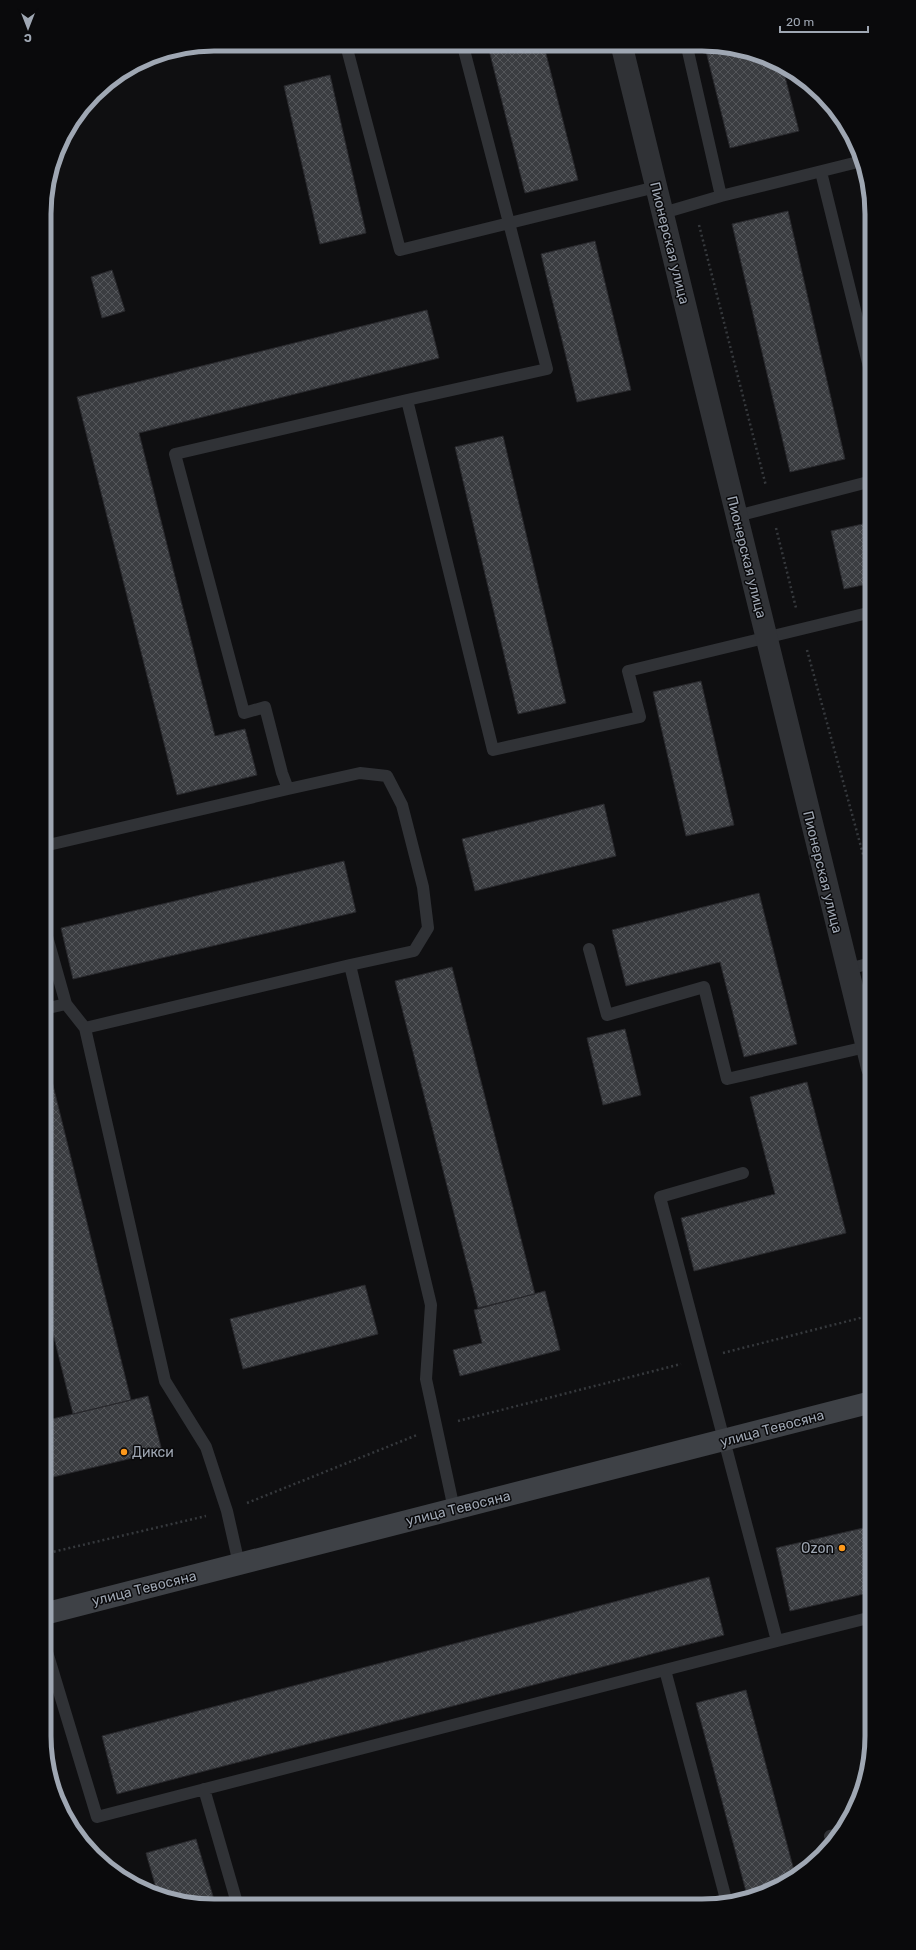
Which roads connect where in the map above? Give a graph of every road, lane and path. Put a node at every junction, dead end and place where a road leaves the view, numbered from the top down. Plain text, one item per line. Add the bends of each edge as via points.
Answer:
1 (348, 51) edge
2 (463, 51) edge
3 (623, 51) edge
4 (687, 51) edge
5 (856, 162) edge
6 (821, 172) junction
7 (656, 186) junction
8 (721, 196) junction
9 (693, 205) junction
10 (663, 214) junction
11 (508, 223) junction
12 (865, 351) edge
13 (407, 400) junction
14 (865, 484) edge
15 (771, 507) junction
16 (736, 516) junction
17 (865, 614) edge
18 (801, 629) junction
19 (766, 638) junction
20 (288, 789) junction
21 (51, 844) edge
22 (865, 862) edge
23 (589, 949) dead end
24 (51, 951) edge
25 (350, 965) junction
26 (865, 965) edge
27 (847, 969) junction
28 (66, 1004) junction
29 (51, 1007) edge
30 (85, 1028) junction
31 (865, 1043) edge
32 (865, 1047) edge
33 (743, 1173) dead end
34 (865, 1404) edge
35 (723, 1441) junction
36 (454, 1509) junction
37 (238, 1564) junction
38 (51, 1612) edge
39 (865, 1619) edge
40 (777, 1641) junction
41 (51, 1665) edge
42 (664, 1670) junction
43 (204, 1789) junction
44 (726, 1898) edge
45 (236, 1899) edge

1 - 11 lane via 400,250
2 - 11 lane
3 - 7 street, Пионерская улица
4 - 8 lane
5 - 6 lane
6 - 8 lane
6 - 12 lane
7 - 10 street, Пионерская улица
7 - 11 lane
8 - 9 lane
9 - 10 lane
9 - 15 path
10 - 16 street, Пионерская улица
11 - 13 lane via 547,369
13 - 19 lane via 493,750 640,717 628,671
13 - 20 lane via 175,454 244,713 265,707
14 - 15 lane
15 - 16 lane
15 - 18 path
16 - 19 street, Пионерская улица
17 - 18 lane
18 - 19 lane
18 - 22 path
19 - 27 street, Пионерская улица
20 - 21 lane
20 - 25 lane via 360,773 387,776 402,805 423,887 428,928 414,951
23 - 32 lane via 607,1015 704,987 727,1079
24 - 28 lane
25 - 30 lane
25 - 36 lane via 431,1305 426,1379
26 - 27 lane
27 - 31 street, Пионерская улица
28 - 29 lane
28 - 30 lane
30 - 37 lane via 165,1380 206,1447 227,1511
33 - 35 lane via 660,1197
34 - 35 main road, улица Тевосяна
35 - 36 main road, улица Тевосяна
35 - 40 lane
36 - 37 main road, улица Тевосяна
37 - 38 main road, улица Тевосяна
39 - 40 lane
40 - 42 lane
41 - 43 lane via 97,1817
42 - 43 lane
42 - 44 lane
43 - 45 lane

